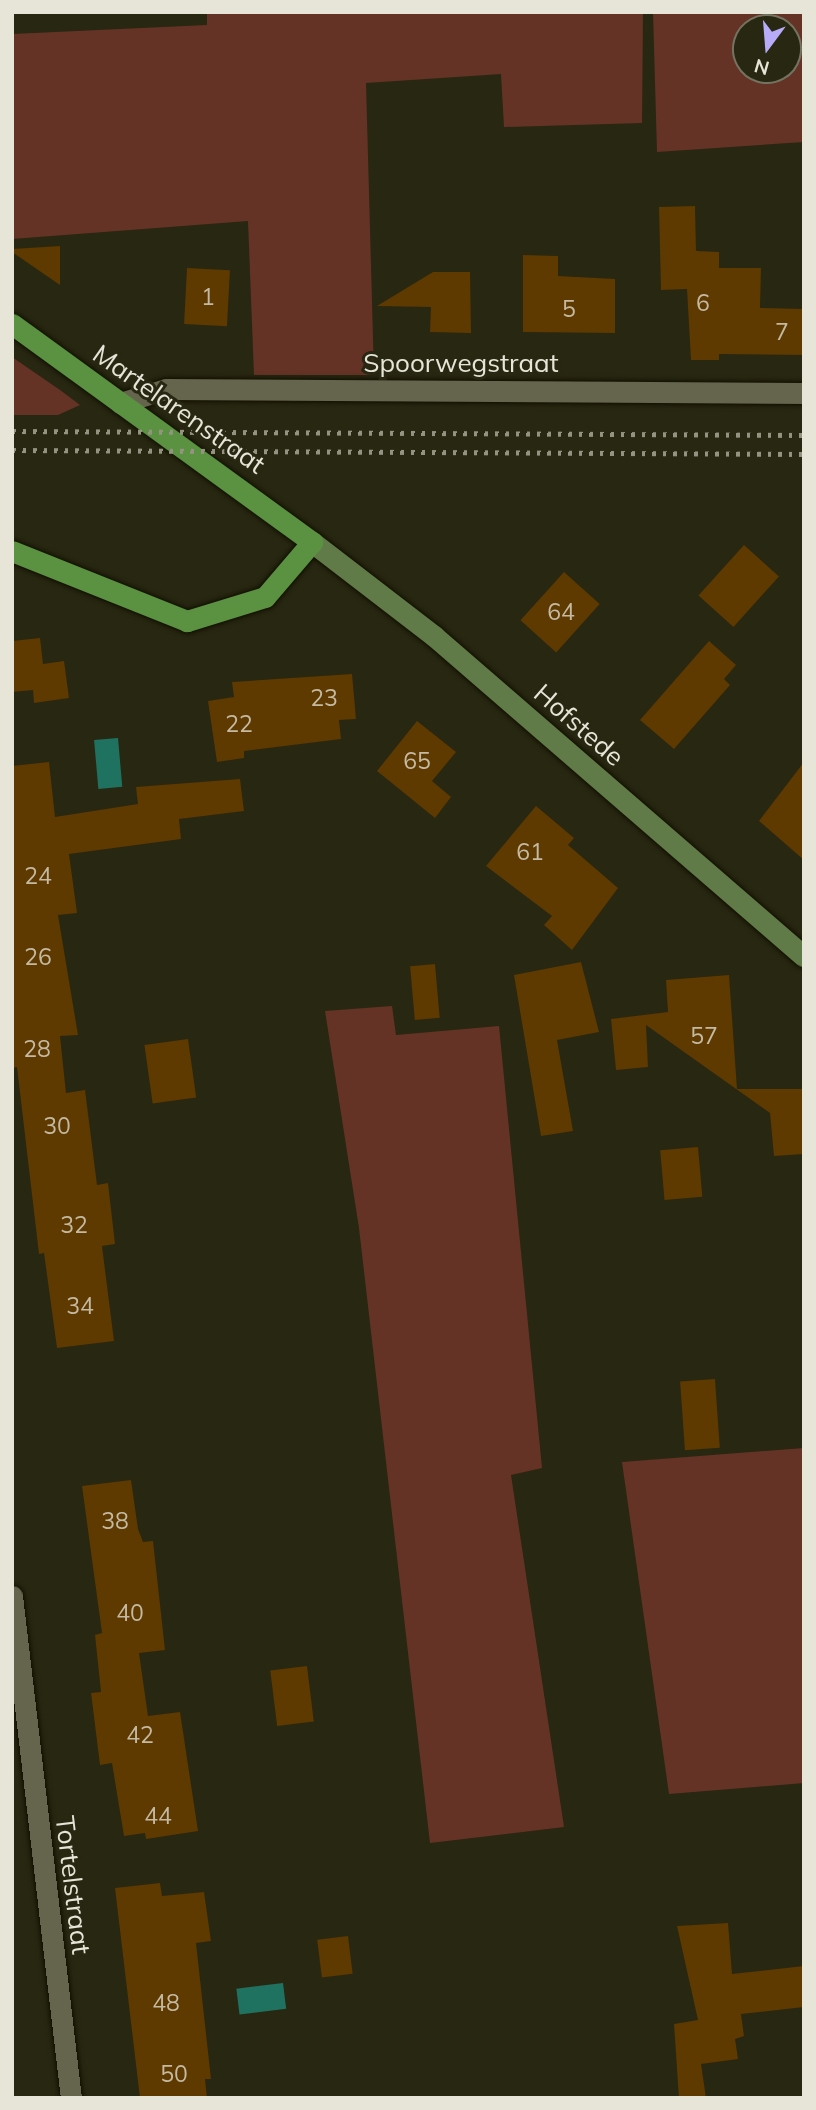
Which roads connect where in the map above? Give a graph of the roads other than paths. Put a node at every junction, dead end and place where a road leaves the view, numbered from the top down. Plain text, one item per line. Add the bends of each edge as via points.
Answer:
1 (12, 324) edge
2 (804, 393) edge
3 (120, 403) junction
4 (312, 542) junction
5 (12, 551) edge
6 (804, 956) edge
7 (12, 1596) edge
8 (71, 2098) edge

1 - 3 main road, Martelarenstraat
2 - 3 street, Spoorwegstraat via 166,389
3 - 4 main road, Martelarenstraat
4 - 5 main road via 265,597 187,621
4 - 6 street, Hofstede via 434,636
7 - 8 street, Tortelstraat

